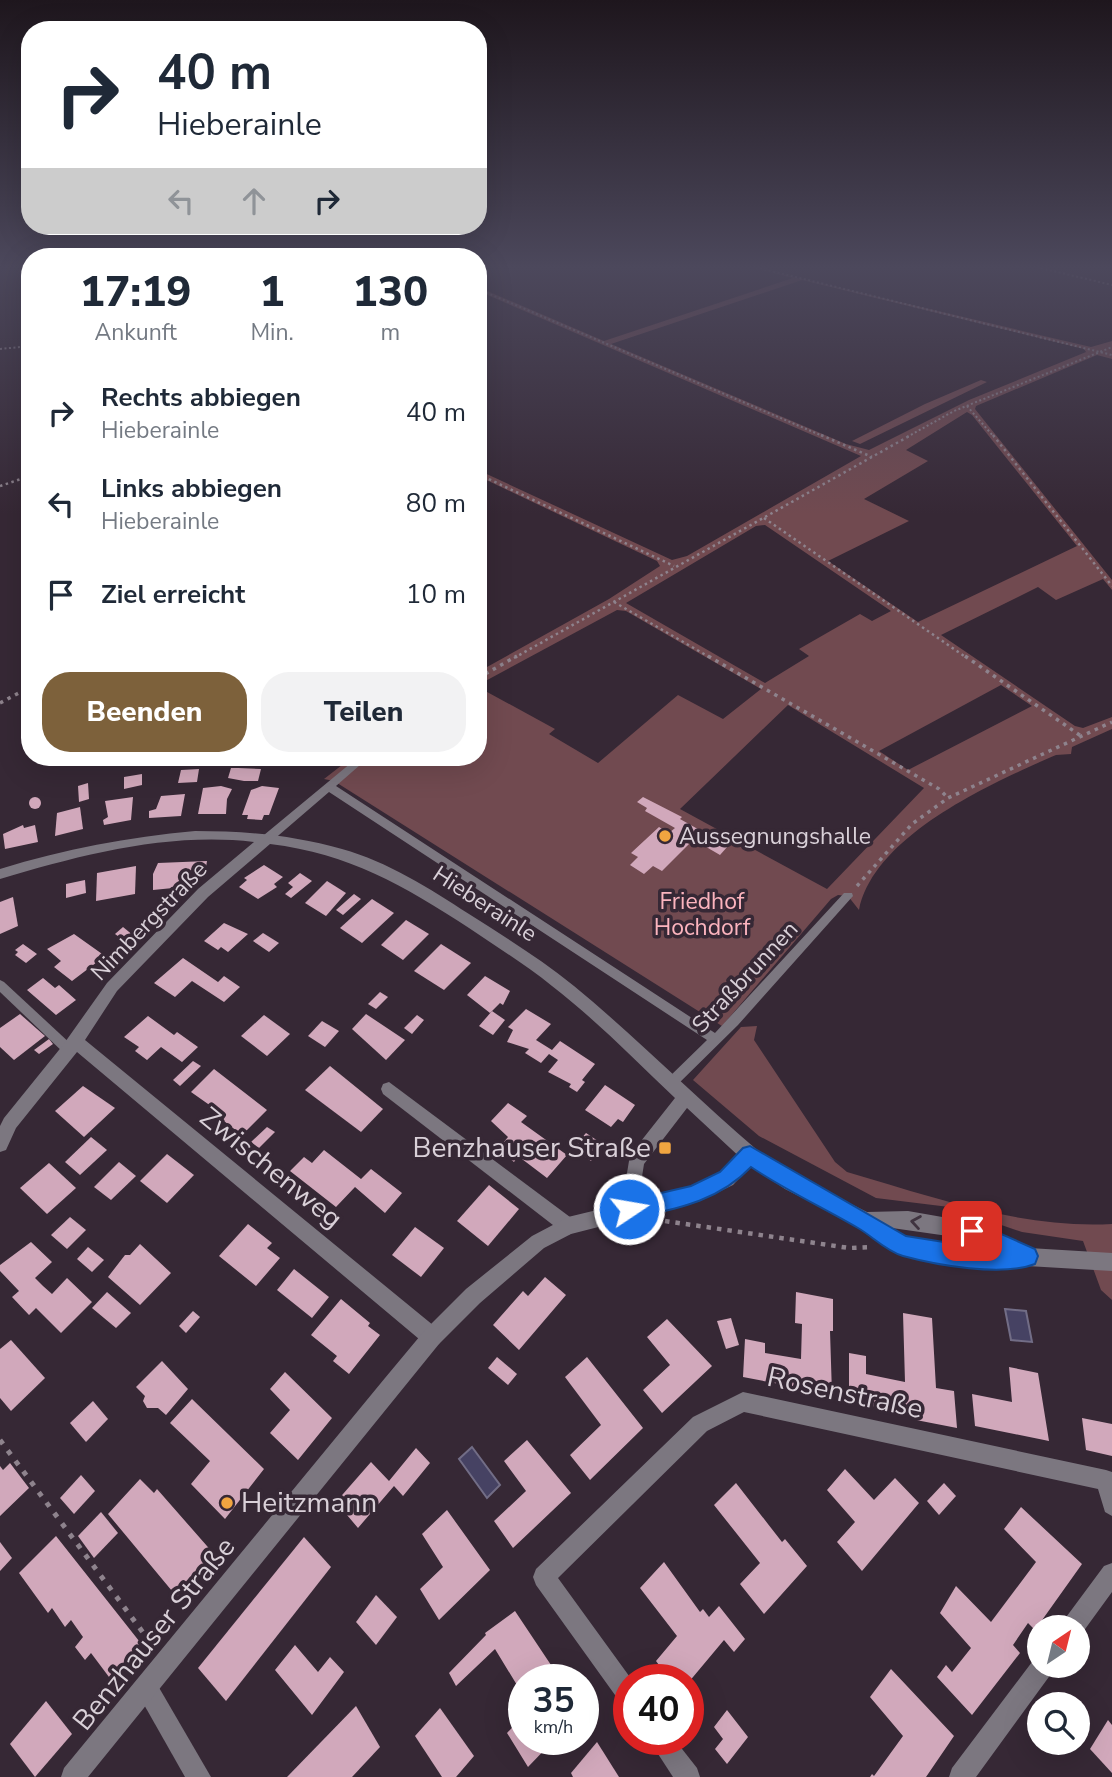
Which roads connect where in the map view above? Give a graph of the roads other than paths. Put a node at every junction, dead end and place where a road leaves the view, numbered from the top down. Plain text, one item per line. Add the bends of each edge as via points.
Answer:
1 (353, 766) edge
2 (328, 786) junction
3 (268, 838) junction
4 (0, 874) edge
5 (848, 896) road end
6 (0, 985) edge
7 (716, 1040) junction
8 (72, 1045) junction
9 (670, 1084) junction
10 (389, 1089) dead end
11 (684, 1099) junction
12 (0, 1144) edge
13 (750, 1155) junction
14 (629, 1209) junction
15 (866, 1221) junction
16 (568, 1226) junction
17 (1027, 1256) junction
18 (1112, 1262) edge
19 (432, 1336) junction
20 (1112, 1505) edge
21 (1112, 1574) edge
22 (1082, 1615) edge
23 (613, 1674) edge
24 (1034, 1678) edge
25 (146, 1687) junction
26 (672, 1755) edge
27 (73, 1777) edge
28 (199, 1777) edge
29 (688, 1777) edge
30 (961, 1777) edge

1 - 2 lane, Nimbergstraße
2 - 3 lane, Nimbergstraße
2 - 7 lane
3 - 4 street, Hieberainle via 142,839 80,850
3 - 8 street, Nimbergstraße via 203,893 112,987
3 - 9 street, Hieberainle via 331,851 387,872 439,901 568,990
5 - 7 lane, Straßbrunnen
6 - 8 lane
7 - 9 lane, Straßbrunnen
8 - 12 street, Nimbergstraße via 10,1123
8 - 19 street, Zwischenweg
9 - 11 street, Hieberainle
10 - 16 street
11 - 13 street, Hieberainle
11 - 14 street via 636,1161
13 - 14 street, Benzhauser Straße via 727,1179 694,1195
13 - 15 street, Hieberainle via 792,1183
14 - 16 street, Benzhauser Straße
17 -> 15 street, Hieberainle via 972,1231 892,1218
15 - 17 street, Hieberainle via 903,1246 991,1260
16 - 19 street, Benzhauser Straße via 509,1263
17 - 18 street, Hieberainle
19 - 25 street, Benzhauser Straße
20 - 23 street, Rosenstraße via 1106,1480 743,1402 700,1424 544,1577
21 - 22 street
24 - 30 street
25 - 27 street, Benzhauser Straße
25 - 28 street
26 - 29 street

